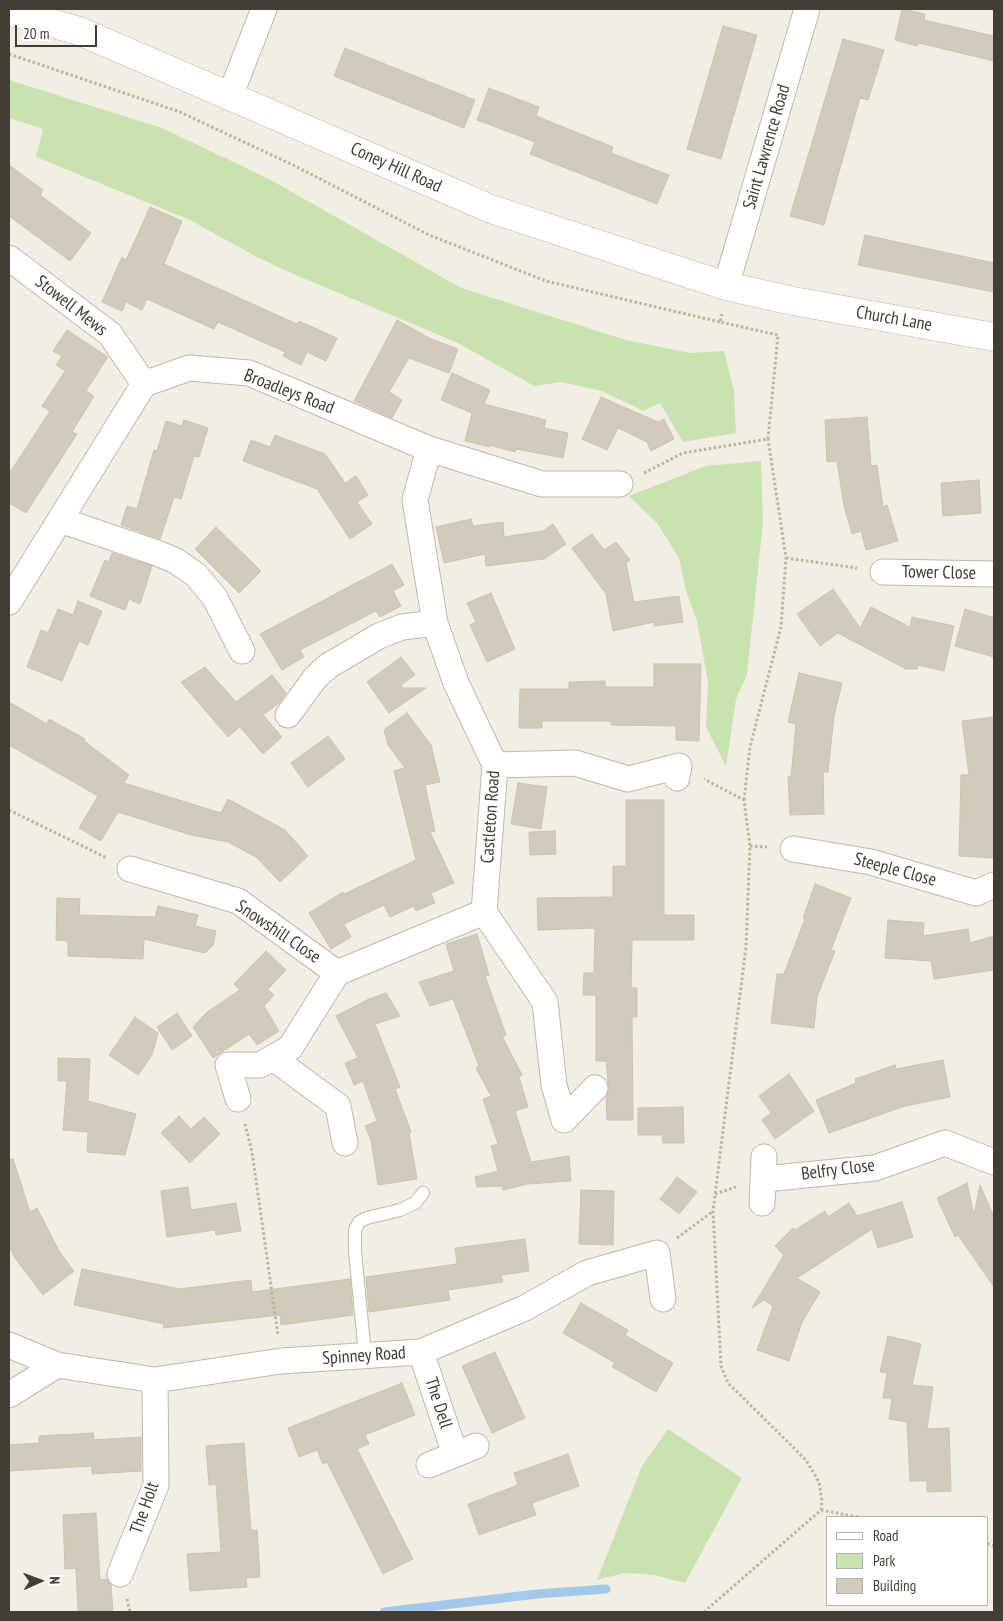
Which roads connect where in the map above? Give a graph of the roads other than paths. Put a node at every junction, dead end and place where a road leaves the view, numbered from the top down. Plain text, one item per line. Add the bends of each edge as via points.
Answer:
1 (264, 9) edge
2 (807, 9) edge
3 (9, 11) edge
4 (230, 96) junction
5 (9, 258) edge
6 (726, 286) junction
7 (793, 301) joint
8 (994, 337) edge
9 (144, 384) junction
10 (429, 449) junction
11 (620, 484) road end
12 (60, 520) junction
13 (883, 572) road end
14 (994, 574) edge
15 (9, 602) edge
16 (435, 623) junction
17 (242, 651) dead end
18 (288, 715) dead end
19 (495, 764) junction
20 (677, 778) dead end
21 (793, 849) dead end
22 (130, 869) road end
23 (994, 885) edge
24 (484, 912) junction
25 (337, 973) junction
26 (273, 1058) junction
27 (595, 1088) dead end
28 (238, 1099) road end
29 (346, 1144) dead end
30 (994, 1162) edge
31 (764, 1179) dead end
32 (423, 1193) dead end
33 (663, 1299) dead end
34 (9, 1345) edge
35 (421, 1352) junction
36 (365, 1355) junction
37 (57, 1365) junction
38 (155, 1380) junction
39 (9, 1395) edge
40 (429, 1465) dead end
41 (120, 1574) dead end

1 - 4 street
2 - 6 street, Saint Lawrence Road
3 - 4 street, Coney Hill Road via 79,31
4 - 6 street, Coney Hill Road via 491,209
5 - 9 street, Stowell Mews via 110,334
6 - 7 street, Coney Hill Road
7 - 8 street, Church Lane
9 - 10 street, Broadleys Road via 188,368 249,373
9 - 12 street
10 - 11 street, Broadleys Road via 542,484
10 - 16 street, Castleton Road via 415,500
12 - 15 street
12 - 17 street via 157,553 196,575 215,598
13 - 14 street, Tower Close
16 - 18 street via 402,627 379,636 328,666
16 - 19 street, Castleton Road via 456,683
19 - 20 street via 575,763 628,779 679,766
19 - 24 street, Castleton Road
21 - 23 street, Steeple Close via 871,862 976,893
22 - 25 street, Snowshill Close via 238,902
24 - 25 street, Snowshill Close
24 - 27 street via 545,1002 554,1086 564,1120
25 - 26 street, Snowshill Close via 290,1048
26 - 28 street, Snowshill Close via 260,1065 228,1065
26 - 29 street via 338,1106
30 - 31 street, Belfry Close via 945,1144 875,1168
32 - 36 lane via 415,1203 400,1210 359,1222 355,1230
33 - 35 street, Spinney Road via 657,1253 587,1273 525,1308
34 - 37 street, Spinney Road
35 - 36 street, Spinney Road
35 - 40 street, The Dell via 466,1450
36 - 38 street, Spinney Road via 281,1361
37 - 38 street, Spinney Road
37 - 39 street
38 - 41 street, The Holt via 156,1485

